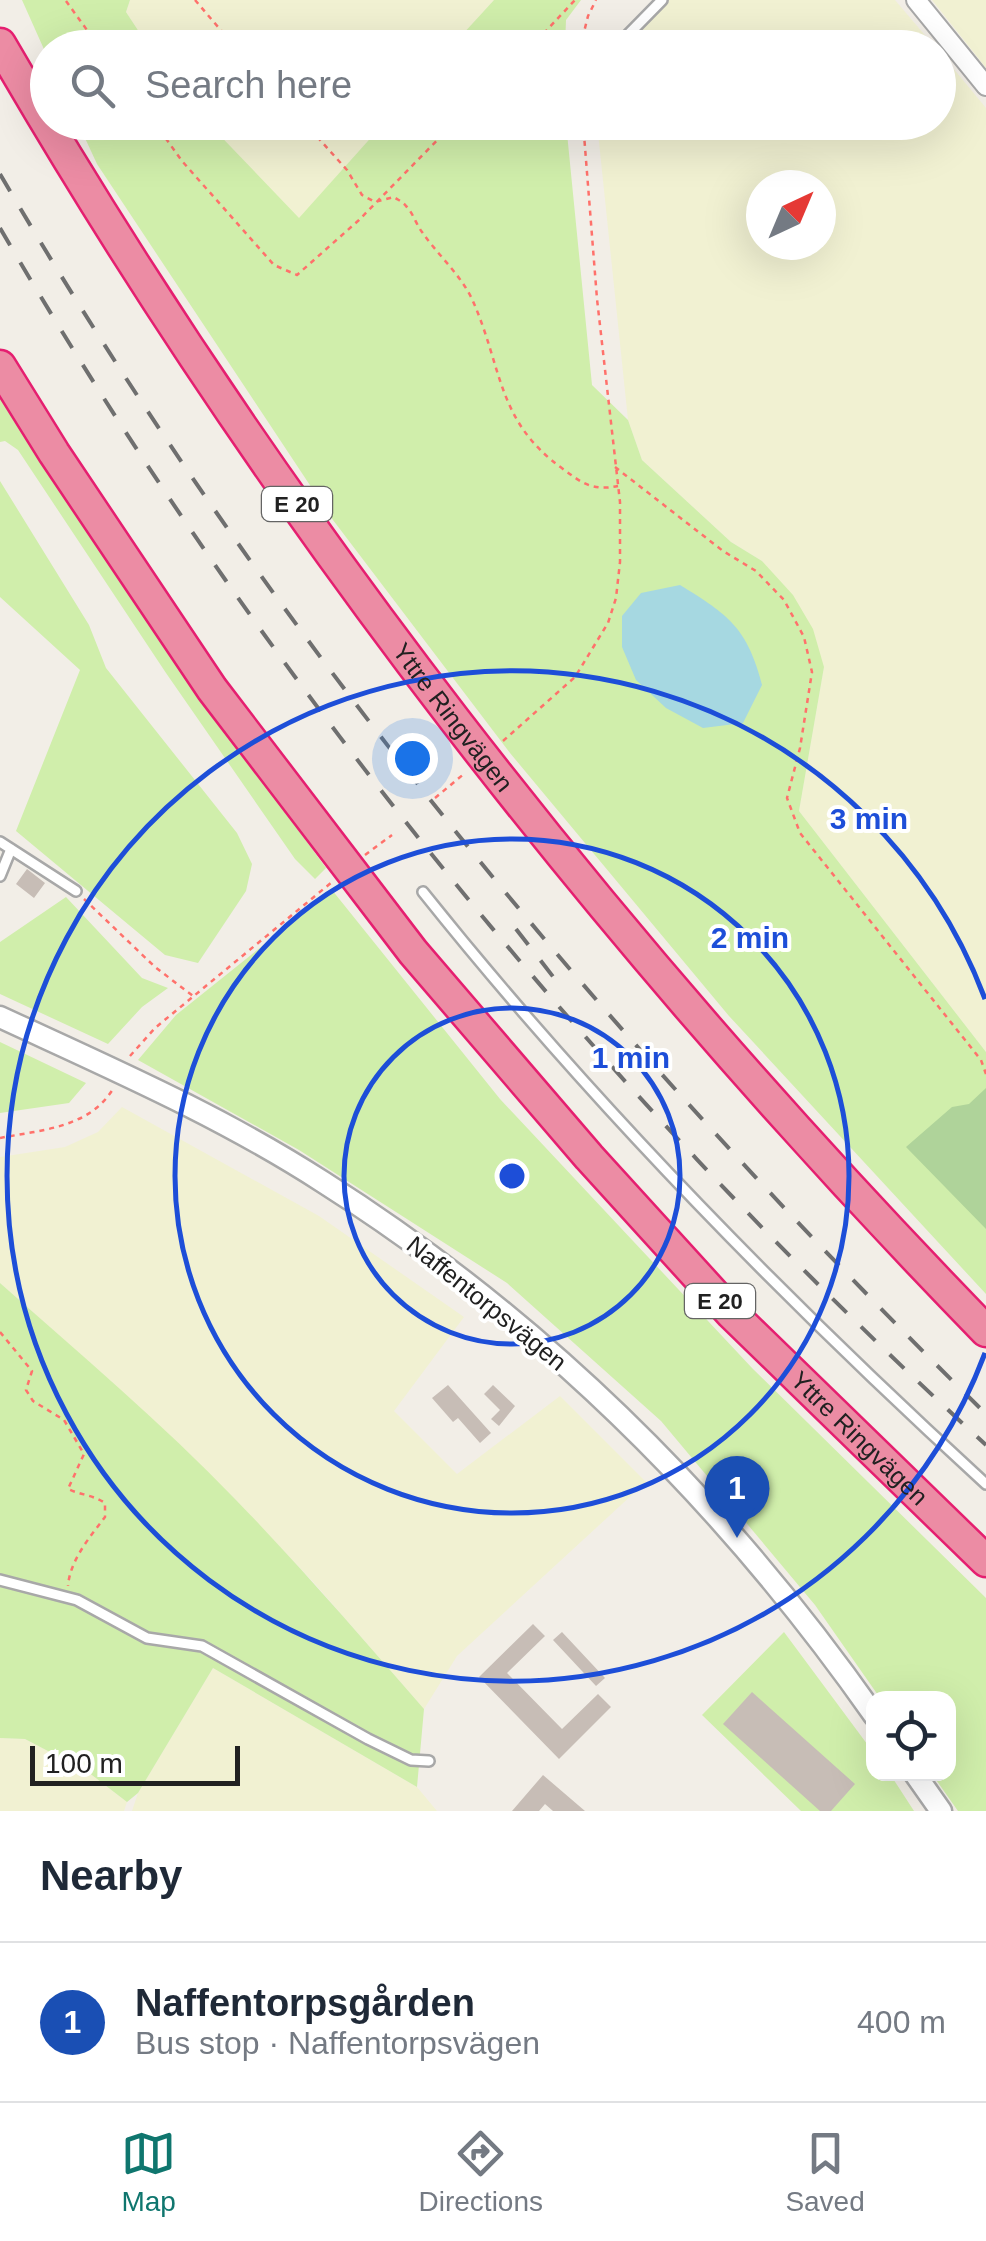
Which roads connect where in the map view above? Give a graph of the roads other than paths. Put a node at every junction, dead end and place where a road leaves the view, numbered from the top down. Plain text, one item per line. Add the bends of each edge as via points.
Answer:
1 (662, 0) edge
2 (916, 0) edge
3 (633, 30) edge
4 (940, 30) edge
5 (0, 44) edge
6 (956, 49) edge
7 (986, 86) edge
8 (30, 96) edge
9 (57, 140) edge
10 (0, 366) edge
11 (0, 842) edge
12 (11, 849) junction
13 (0, 876) edge
14 (76, 891) road end
15 (423, 892) dead end
16 (0, 1018) edge
17 (860, 1201) junction
18 (986, 1317) edge
19 (986, 1331) edge
20 (986, 1484) edge
21 (952, 1528) junction
22 (986, 1561) edge
23 (986, 1571) edge
24 (0, 1580) edge
25 (866, 1704) edge
26 (430, 1762) dead end
27 (920, 1781) edge
28 (941, 1811) edge

1 - 3 lane
2 - 4 street
5 - 8 highway, Yttre Ringvägen / E 20
6 - 7 street
9 - 17 highway, Yttre Ringvägen / E 20 via 354,587 629,938
10 - 21 highway, Yttre Ringvägen / E 20 via 212,689 413,952 731,1313
11 - 12 lane
12 - 13 lane
12 - 14 lane
15 - 20 lane via 706,1213
16 - 25 street, Naffentorpsvägen via 200,1112 322,1181 501,1310 678,1472 795,1608
17 - 18 highway
17 - 19 highway, Yttre Ringvägen / E 20
21 - 22 highway, Yttre Ringvägen / E 20
21 - 23 highway
24 - 26 lane via 77,1600 147,1638 202,1646 368,1739
27 - 28 street

